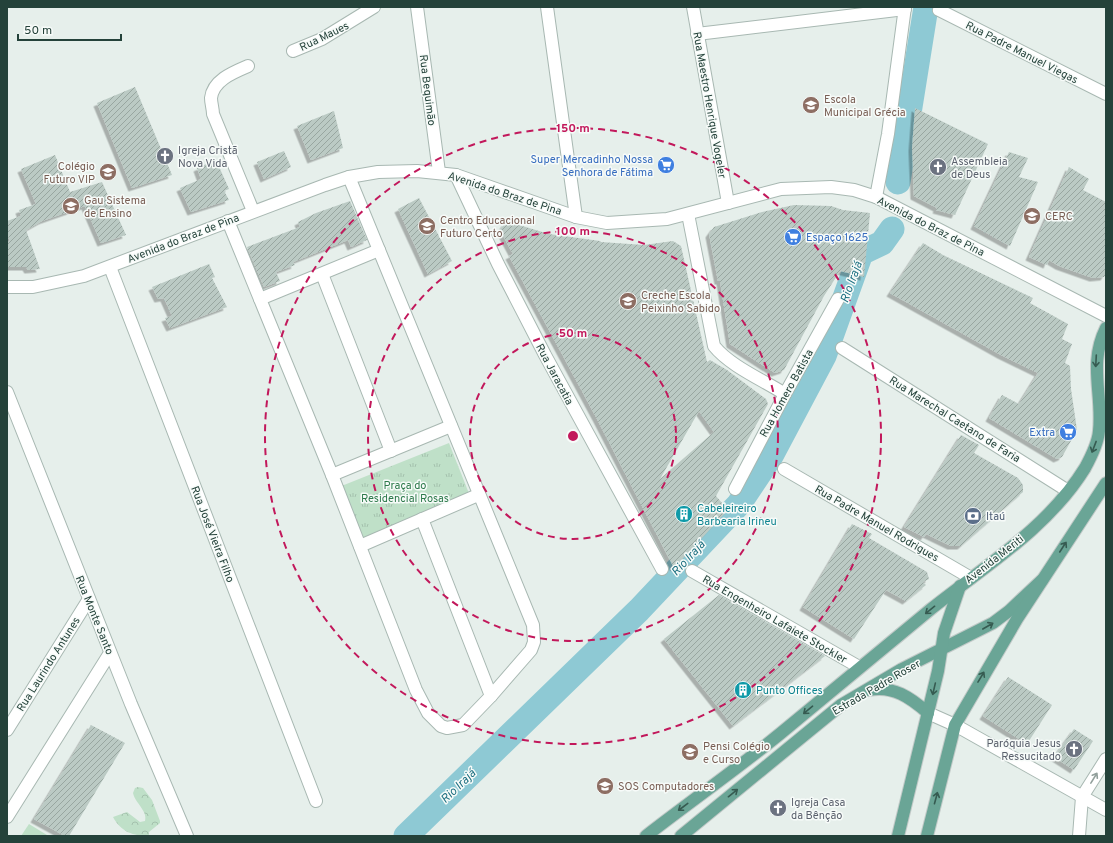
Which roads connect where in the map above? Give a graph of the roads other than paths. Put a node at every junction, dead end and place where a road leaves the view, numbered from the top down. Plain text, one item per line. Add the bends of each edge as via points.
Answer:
1 (374, 7) edge
2 (417, 7) edge
3 (547, 7) edge
4 (692, 7) edge
5 (905, 8) edge
6 (939, 9) edge
7 (697, 34) junction
8 (294, 51) dead end
9 (248, 66) dead end
10 (1106, 94) edge
11 (439, 172) junction
12 (456, 175) junction
13 (349, 177) junction
14 (876, 197) junction
15 (728, 202) junction
16 (253, 211) junction
17 (688, 214) junction
18 (576, 217) junction
19 (228, 221) junction
20 (379, 250) junction
21 (110, 267) junction
22 (322, 274) junction
23 (7, 287) edge
24 (260, 299) junction
25 (838, 299) dead end
26 (1106, 316) edge
27 (1106, 328) edge
28 (842, 348) dead end
29 (7, 392) edge
30 (785, 394) junction
31 (1098, 395) junction
32 (1106, 407) edge
33 (451, 426) junction
34 (391, 451) junction
35 (784, 469) dead end
36 (332, 475) junction
37 (1106, 483) edge
38 (735, 489) dead end
39 (1068, 490) junction
40 (478, 494) junction
41 (422, 519) junction
42 (360, 546) junction
43 (662, 569) dead end
44 (692, 571) dead end
45 (971, 578) junction
46 (1042, 580) junction
47 (960, 585) junction
48 (89, 599) junction
49 (941, 650) junction
50 (110, 653) junction
51 (859, 668) junction
52 (862, 692) junction
53 (491, 696) junction
54 (928, 713) junction
55 (955, 725) junction
56 (7, 730) edge
57 (1106, 759) edge
58 (1082, 797) junction
59 (316, 801) dead end
60 (1106, 810) edge
61 (7, 817) edge
62 (187, 836) edge
63 (646, 836) edge
64 (681, 836) edge
65 (898, 836) edge
66 (927, 836) edge
67 (1079, 836) edge

1 - 8 street, Rua Maues via 322,39
2 - 11 street, Rua Bequimão
3 - 18 street
4 - 7 street, Rua Maestro Henrique Vogeler
5 - 7 street
5 - 14 street via 888,134
6 - 10 street, Rua Padre Manuel Viegas
7 - 15 street, Rua Maestro Henrique Vogeler
9 - 16 street via 220,81 211,97 213,114
11 - 12 street, Avenida do Braz de Pina
11 - 13 street, Avenida do Braz de Pina via 396,171
12 - 18 street, Avenida do Braz de Pina
12 - 43 street, Rua Jaracatia via 538,342
13 - 16 street, Avenida do Braz de Pina
13 - 20 street
14 - 15 street, Avenida do Braz de Pina via 838,188 806,186 781,189
14 - 26 street, Avenida do Braz de Pina
15 - 17 street, Avenida do Braz de Pina
16 - 19 street, Avenida do Braz de Pina
17 - 18 street, Avenida do Braz de Pina via 644,222 607,223
17 - 30 street via 714,346 731,361
19 - 21 street, Avenida do Braz de Pina
19 - 24 street
20 - 22 street
20 - 33 street
21 - 23 street, Avenida do Braz de Pina via 60,282 33,287
21 - 59 street, Rua José Vieira Filho
22 - 24 street
22 - 34 street
24 - 36 street
25 - 30 street, Rua Homero Batista
27 -> 31 main road, Avenida Meriti via 1096,355
28 - 39 street, Rua Marechal Caetano de Faria
29 - 48 street, Rua Monte Santo
30 - 38 street, Rua Homero Batista
31 - 32 main road
31 -> 39 main road, Avenida Meriti via 1099,433 1084,468
33 - 34 street
33 - 40 street
34 - 36 street
35 - 45 street, Rua Padre Manuel Rodrigues
36 - 42 street
46 -> 37 main road
39 - 45 main road, Avenida Meriti via 1042,520
40 - 41 street
40 - 53 street via 535,635 531,650
41 - 42 street
41 - 53 street
42 - 53 street via 416,690 433,720 447,728 463,725
44 - 51 street, Rua Engenheiro Lafaiete Stockler
45 - 47 main road, Avenida Meriti
49 -> 46 main road, Estrada Padre Roser via 993,624
55 -> 46 main road via 975,687
47 - 49 main road, Avenida Meriti
47 -> 51 main road, Estrada Padre Roser
48 - 50 street, Rua Monte Santo
48 - 56 street, Rua Laurindo Antunes
49 - 52 main road, Estrada Padre Roser
49 -> 54 main road, Avenida Meriti
50 - 61 street
50 - 62 street, Rua Monte Santo
51 -> 63 main road, Estrada Padre Roser via 780,734
52 - 54 main road via 878,688 893,690 906,696
64 -> 52 main road, Estrada Padre Roser via 841,705
54 - 55 street
54 - 65 main road, Avenida Meriti
55 - 58 street
66 -> 55 main road
58 -> 57 street
58 - 60 street
58 - 67 street

